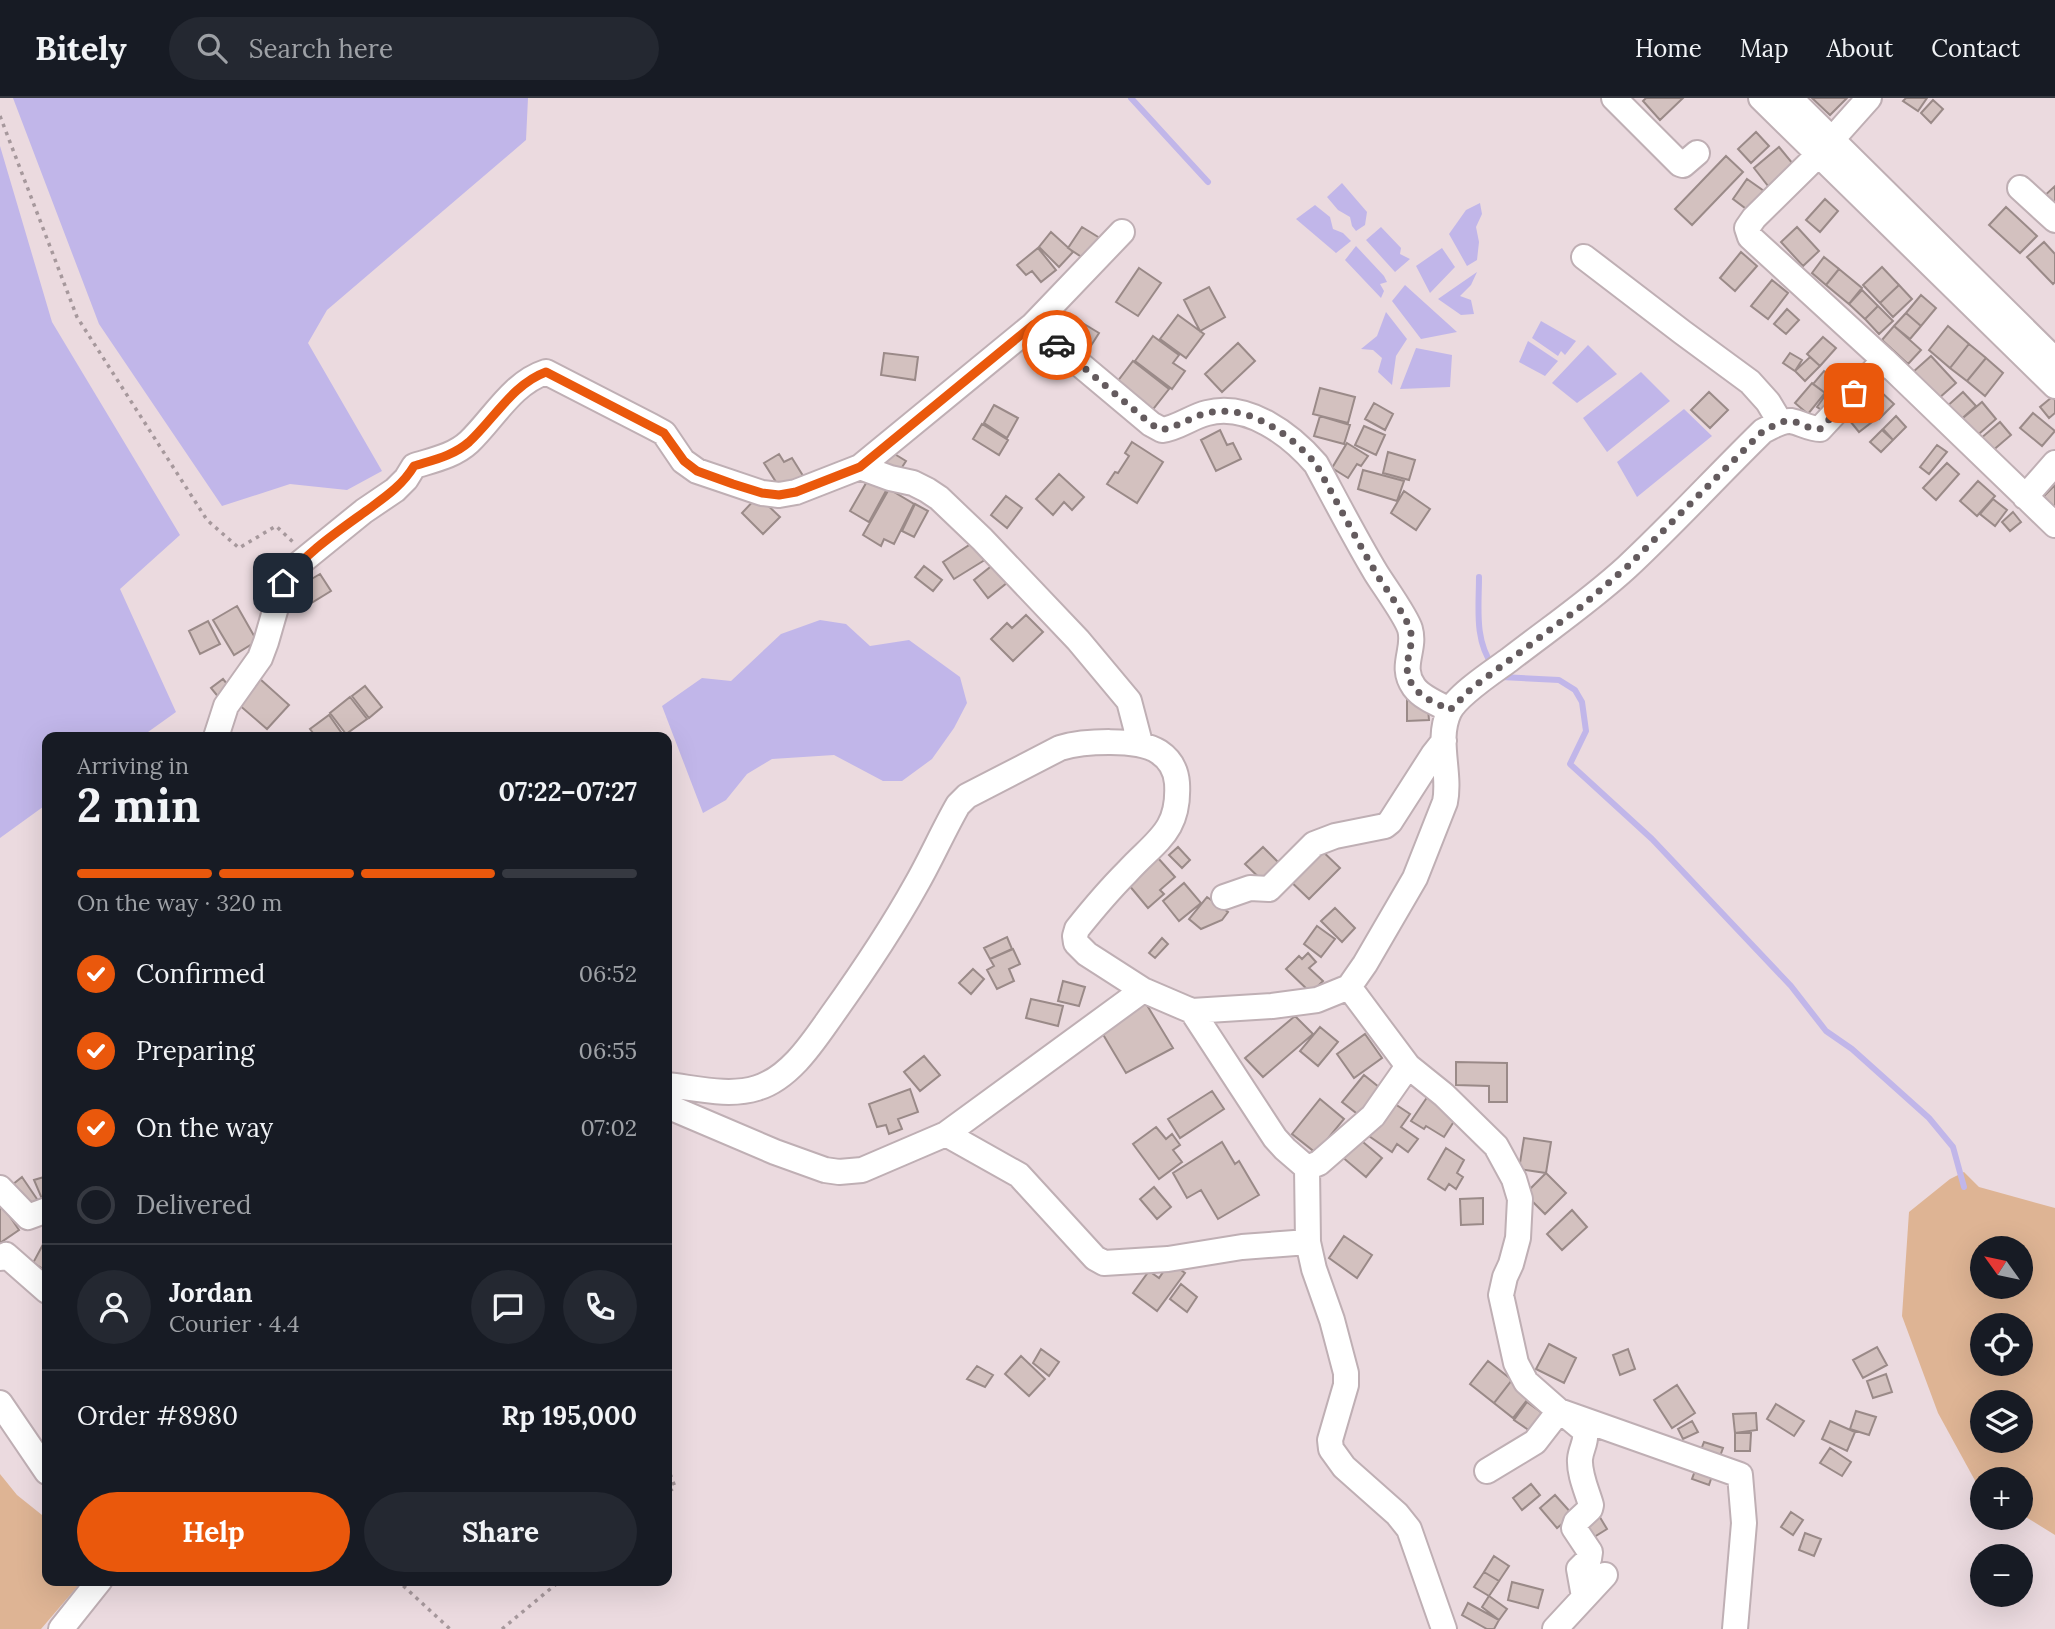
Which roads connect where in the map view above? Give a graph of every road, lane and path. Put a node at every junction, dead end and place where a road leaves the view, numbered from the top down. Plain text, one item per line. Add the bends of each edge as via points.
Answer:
1 (1614, 98) edge
2 (1761, 98) edge
3 (1790, 98) edge
4 (1869, 98) edge
5 (0, 116) edge
6 (1825, 147) junction
7 (1697, 153) dead end
8 (2020, 188) dead end
9 (2055, 220) edge
10 (1122, 232) dead end
11 (1584, 257) dead end
12 (1033, 325) junction
13 (1884, 360) junction
14 (2055, 360) edge
15 (2055, 386) edge
16 (1780, 422) junction
17 (2055, 463) edge
18 (860, 467) junction
19 (2025, 497) junction
20 (2055, 525) edge
21 (308, 556) junction
22 (1450, 710) junction
23 (218, 732) edge
24 (1444, 741) junction
25 (1140, 743) junction
26 (1224, 897) dead end
27 (1349, 986) junction
28 (1143, 990) junction
29 (1192, 1011) junction
30 (1408, 1066) junction
31 (672, 1086) edge
32 (672, 1109) edge
33 (946, 1133) junction
34 (1307, 1168) junction
35 (0, 1188) edge
36 (42, 1212) edge
37 (1308, 1242) junction
38 (0, 1258) edge
39 (42, 1287) edge
40 (0, 1403) edge
41 (1559, 1411) junction
42 (42, 1465) edge
43 (1487, 1471) dead end
44 (1605, 1575) dead end
45 (95, 1586) edge
46 (403, 1586) edge
47 (554, 1586) edge
48 (1584, 1597) junction
49 (61, 1629) edge
50 (450, 1629) edge
51 (502, 1629) edge
52 (1444, 1629) edge
53 (1555, 1629) edge
54 (1735, 1629) edge

1 - 7 street via 1680,164
2 - 6 street
3 - 6 street
4 - 6 street
5 - 21 path via 77,317 207,520 239,548 276,526
6 - 13 street via 1747,228 1750,237
6 - 14 street
6 - 15 street
8 - 9 street
10 - 12 street
11 - 16 street via 1750,382
12 - 18 street
12 - 22 street via 1161,430 1216,411 1240,413 1265,422 1310,457 1410,629 1406,662 1414,687
13 - 16 street via 1820,429
13 - 19 street
16 - 22 street via 1763,431 1603,589 1472,688
17 - 19 street
18 - 21 street via 796,492 762,493 697,471 664,433 546,372 534,376 502,404 469,442 454,453 414,466 395,490
18 - 25 street via 927,490 982,539 1129,701
19 - 20 street
21 - 23 street via 283,583 260,658 226,706
22 - 24 street
24 - 26 street via 1385,826 1325,839 1314,844 1269,889 1250,888
24 - 27 street via 1445,802 1415,878
25 - 28 street via 1173,766 1174,818 1163,837 1085,918 1075,936 1080,948
25 - 31 street via 1060,747 967,796 861,975 789,1068 764,1085 736,1092
27 - 29 street via 1317,1000
27 - 30 street
28 - 29 street
28 - 33 street
29 - 34 street via 1275,1139
30 - 34 street via 1373,1116
30 - 41 street via 1496,1146 1514,1179 1520,1199 1518,1238 1501,1295 1516,1363 1531,1387
32 - 33 street via 775,1152 839,1172 862,1170
33 - 37 street via 1019,1175 1104,1263
34 - 37 street
35 - 36 street via 28,1217
37 - 52 street via 1346,1373 1331,1449 1350,1474 1409,1529
38 - 39 street via 6,1255
40 - 42 street
41 - 43 street via 1535,1442
41 - 48 street via 1585,1431 1587,1439 1580,1456 1590,1509 1574,1528 1590,1552 1579,1569
41 - 54 street via 1740,1475 1744,1523
44 - 48 street
45 - 49 street
46 - 50 path
47 - 51 path
48 - 53 street

